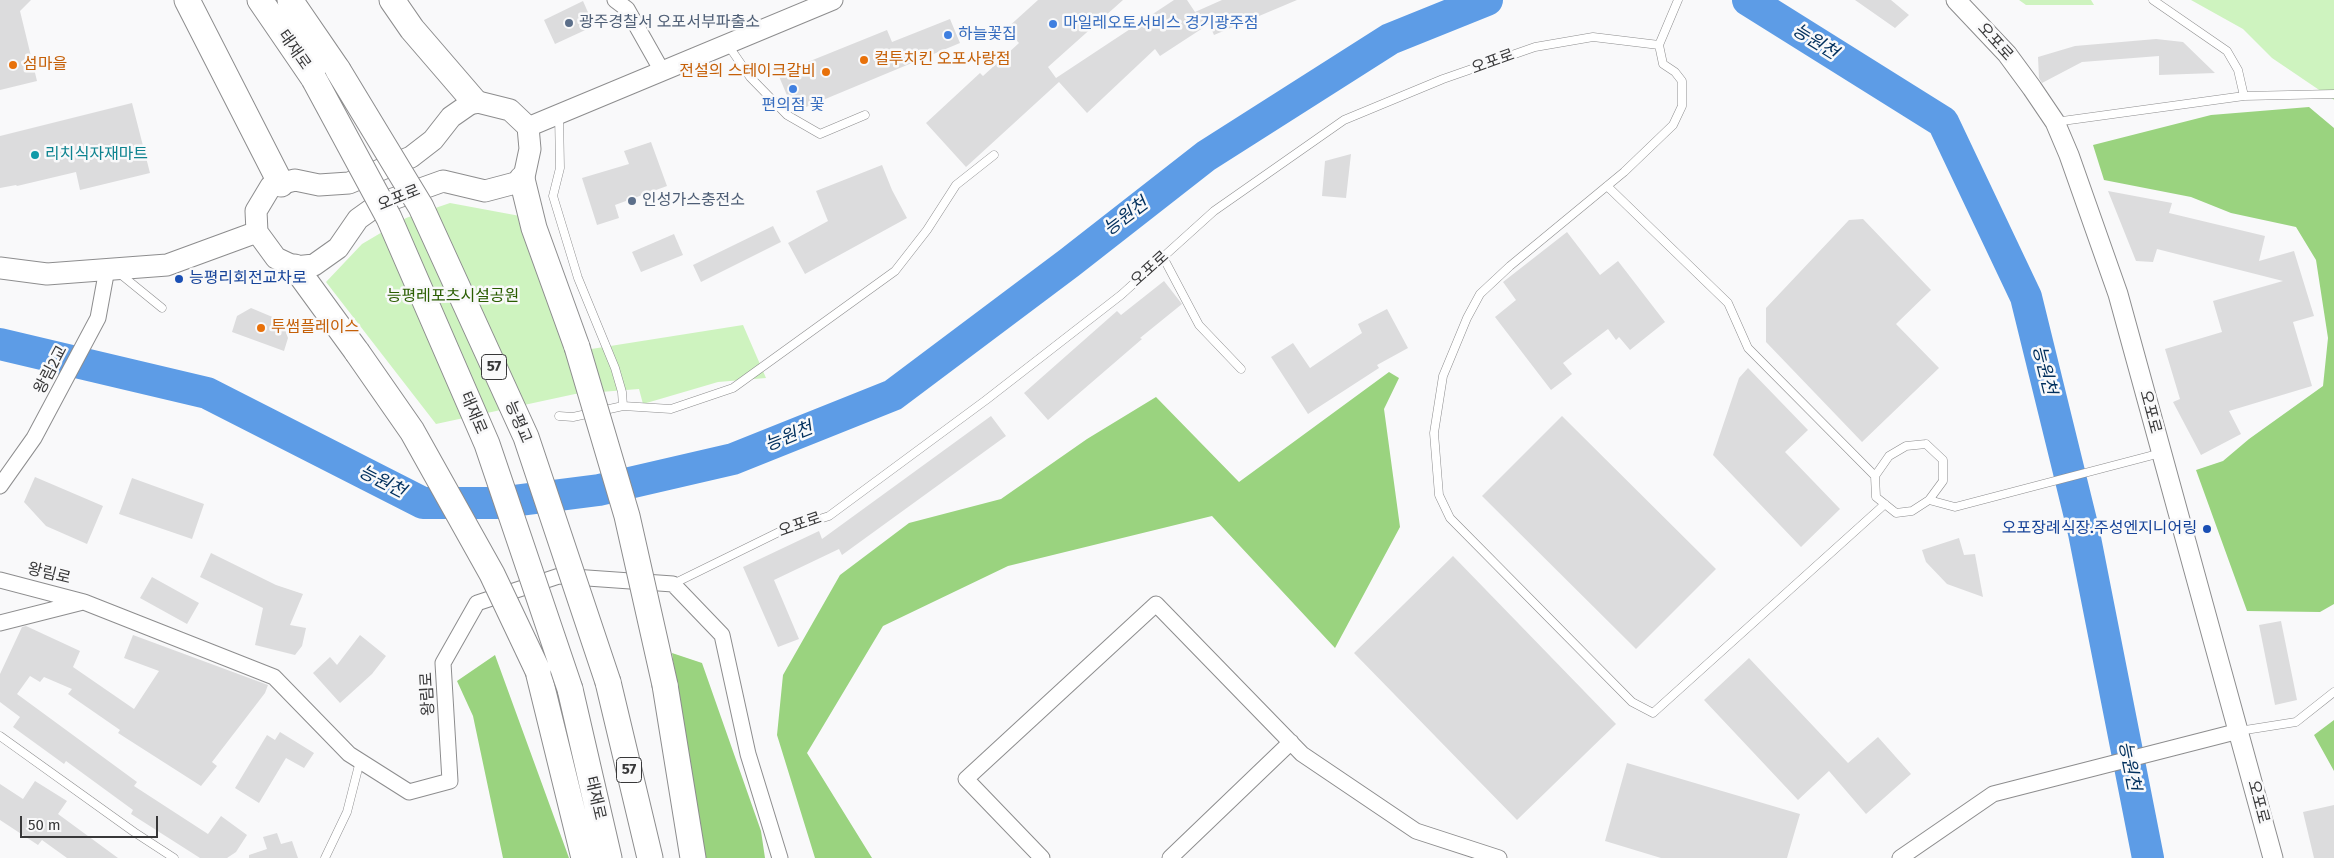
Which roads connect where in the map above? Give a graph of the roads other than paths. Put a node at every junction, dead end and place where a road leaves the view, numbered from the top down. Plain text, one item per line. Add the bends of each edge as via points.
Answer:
1 (187, 0) edge
2 (260, 0) edge
3 (290, 0) edge
4 (392, 0) edge
5 (615, 0) edge
6 (833, 0) edge
7 (1678, 0) edge
8 (1956, 0) edge
9 (2152, 0) edge
10 (728, 44) junction
11 (1659, 45) junction
12 (338, 70) joint
13 (662, 72) junction
14 (2334, 94) edge
15 (2244, 96) junction
16 (474, 101) junction
17 (560, 114) junction
18 (865, 115) dead end
19 (2055, 122) junction
20 (528, 127) junction
21 (994, 155) dead end
22 (522, 179) junction
23 (281, 184) junction
24 (1607, 186) junction
25 (257, 232) junction
26 (1163, 257) junction
27 (295, 267) junction
28 (0, 268) edge
29 (110, 269) junction
30 (162, 308) dead end
31 (1241, 369) dead end
32 (623, 406) junction
33 (559, 416) dead end
34 (2161, 453) junction
35 (1875, 476) junction
36 (0, 486) edge
37 (1929, 500) junction
38 (1885, 504) junction
39 (0, 580) edge
40 (673, 584) junction
41 (84, 602) junction
42 (0, 623) edge
43 (2334, 692) edge
44 (2239, 731) junction
45 (0, 736) edge
46 (1291, 742) junction
47 (360, 761) junction
48 (174, 858) edge
49 (325, 858) edge
50 (584, 858) edge
51 (609, 858) edge
52 (650, 858) edge
53 (693, 858) edge
54 (780, 858) edge
55 (1042, 858) edge
56 (1170, 858) edge
57 (1499, 858) edge
58 (1900, 858) edge
59 (2273, 858) edge

1 - 23 highway
2 - 51 highway, 태재로 / 57, bridge via 314,79 389,218 487,444 570,688
3 - 12 highway, 태재로 / 57
4 - 16 highway via 412,29
5 - 13 street via 628,8
6 - 10 street
7 - 11 lane
8 - 19 street, 오포로 via 2007,54
9 - 15 lane via 2227,51 2238,70
10 - 13 street
10 - 18 lane via 750,77 787,115 820,134
11 - 24 lane via 1663,64 1682,82 1682,106 1673,125
11 - 26 lane, 오포로 via 1593,37 1535,46 1344,120 1214,211
12 - 52 highway, 능평교 / 57, bridge via 421,207 526,438 608,682
13 - 17 street
14 - 15 lane
15 - 19 lane
16 - 20 main road via 510,110
16 - 23 main road, 오포로 via 451,118 433,140 411,157 350,184 319,185 295,180
17 - 20 street
17 - 32 lane via 560,168 553,196 578,278 615,368
19 - 34 street, 오포로 via 2118,294
20 - 22 main road via 530,149
21 - 32 lane via 956,185 895,271 733,388 671,409
22 - 27 main road, 오포로 via 485,191 443,181 379,204 358,219 338,248 314,266
22 - 53 highway, bridge via 534,228 577,347 627,516 665,685
23 - 25 main road via 271,186 256,211
24 - 35 lane via 1728,303 1748,348
24 - 38 lane via 1480,294 1467,318 1443,376 1434,433 1439,495 1450,518 1632,702 1653,713
25 - 27 main road via 276,258
25 - 29 main road via 167,264
26 - 31 lane via 1199,325
26 - 40 lane, 오포로 via 1121,295 986,400 829,516 779,532
27 - 50 highway, bridge via 416,439 492,574 538,671
28 - 29 main road via 47,274
29 - 30 lane
29 - 36 street, 왕림2교 via 98,318 34,438
32 - 33 lane via 573,417
34 - 37 lane via 1955,507
34 - 44 street, 오포로
35 - 37 lane via 1888,456 1906,446 1926,444 1943,460 1943,481
35 - 38 lane via 1876,497
37 - 38 lane via 1912,511 1896,514
39 - 41 street, 왕림로
40 - 47 street, 왕림로 via 559,576 477,603 443,663 450,781 409,792
40 - 54 street via 722,635 748,754
41 - 42 street
41 - 47 street, 왕림로 via 274,677
43 - 44 lane via 2296,722
44 - 58 street via 1993,794
44 - 59 street, 오포로
45 - 48 lane
46 - 55 street via 1156,604 966,779
46 - 56 street
46 - 57 street via 1302,754 1416,831
47 - 49 lane via 347,812

